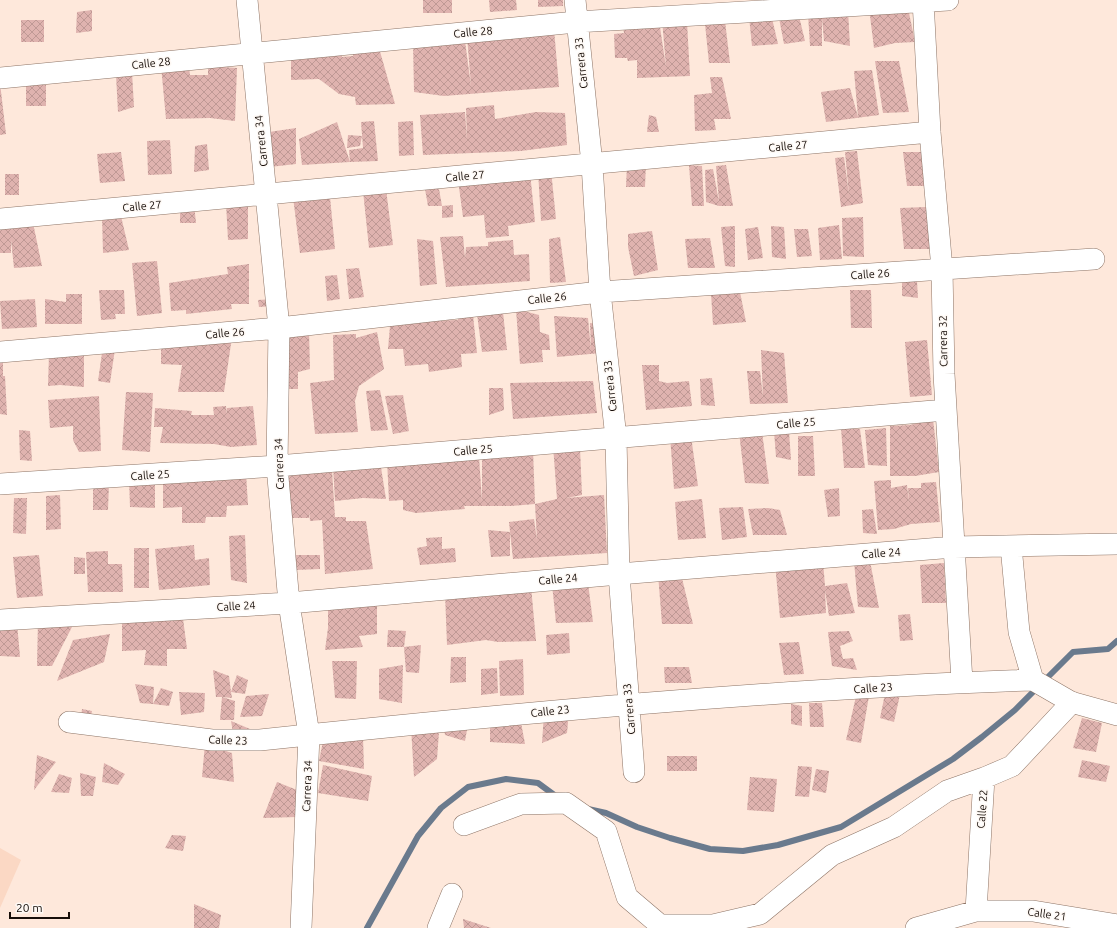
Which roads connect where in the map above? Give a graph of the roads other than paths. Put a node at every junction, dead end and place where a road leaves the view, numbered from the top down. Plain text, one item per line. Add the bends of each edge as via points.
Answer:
1 (247, 0) edge
2 (575, 0) edge
3 (948, 0) edge
4 (923, 1) edge
5 (576, 22) junction
6 (252, 53) junction
7 (0, 78) edge
8 (930, 132) junction
9 (592, 164) junction
10 (267, 194) junction
11 (0, 219) edge
12 (1094, 259) dead end
13 (942, 269) junction
14 (600, 292) junction
15 (279, 328) junction
16 (0, 352) edge
17 (946, 410) junction
18 (616, 438) junction
19 (277, 466) junction
20 (0, 484) edge
21 (1117, 544) edge
22 (1011, 546) junction
23 (954, 547) junction
24 (618, 574) junction
25 (289, 603) junction
26 (0, 620) edge
27 (1033, 680) junction
28 (962, 682) junction
29 (1072, 702) junction
30 (628, 703) junction
31 (1117, 715) edge
32 (70, 722) dead end
33 (309, 735) junction
34 (634, 772) dead end
35 (984, 778) junction
36 (464, 825) dead end
37 (452, 894) dead end
38 (976, 911) junction
39 (1031, 919) edge
40 (1117, 925) edge
41 (660, 926) edge
42 (301, 928) edge
43 (438, 928) edge
44 (916, 928) edge

1 - 6 street, Carrera 34
2 - 5 street, Carrera 33
3 - 4 street, Calle 28
4 - 5 street, Calle 28
4 - 8 street, Carrera 32
5 - 6 street, Calle 28
5 - 9 street, Carrera 33
6 - 7 street, Calle 28
6 - 10 street, Carrera 34
8 - 9 street, Calle 27
8 - 13 street, Carrera 32
9 - 10 street, Calle 27
9 - 14 street, Carrera 33
10 - 11 street, Calle 27
10 - 15 street, Carrera 34
12 - 13 street, Calle 26
13 - 14 street, Calle 26
13 - 17 street, Carrera 32
14 - 15 street, Calle 26
14 - 18 street, Carrera 33
15 - 16 street, Calle 26
15 - 19 street, Carrera 34
17 - 18 street, Calle 25
17 - 23 street, Carrera 32
18 - 19 street, Calle 25
18 - 24 street, Carrera 33
19 - 20 street, Calle 25
19 - 25 street, Carrera 34
21 - 22 street, Calle 24
22 - 23 street, Calle 24
22 - 27 street via 1019,632
23 - 24 street, Calle 24
23 - 28 street, Carrera 32
24 - 25 street, Calle 24
24 - 30 street, Carrera 33
25 - 26 street, Calle 24
25 - 33 street, Carrera 34
27 - 28 street, Calle 23
27 - 29 street
28 - 30 street, Calle 23
29 - 31 street
29 - 35 street, Calle 22 via 1012,766
30 - 33 street, Calle 23
30 - 34 street, Carrera 33
32 - 33 street, Calle 23 via 212,740 260,740
33 - 42 street, Carrera 34
35 - 38 street, Calle 22
35 - 41 street via 947,791 894,827 832,855 760,914 713,925
36 - 41 street via 521,804 566,803 606,831 627,897
37 - 43 street
38 - 39 street, Calle 21
38 - 44 street, Calle 21
39 - 40 street, Calle 21

